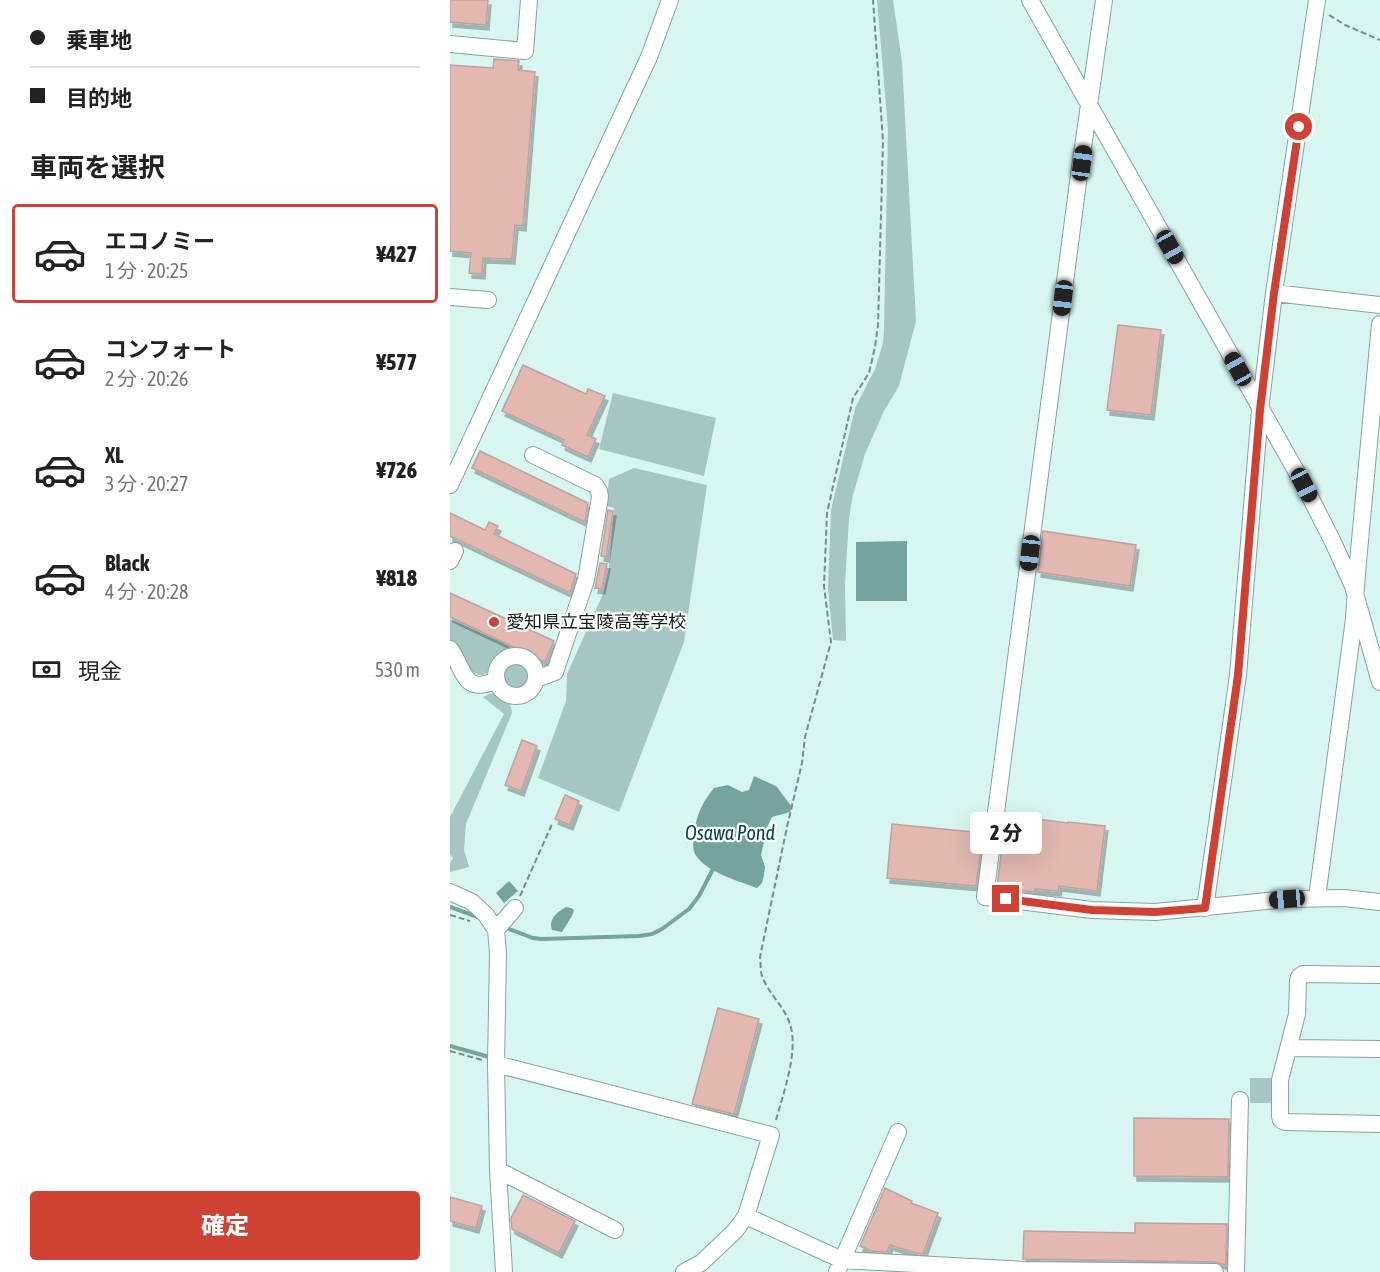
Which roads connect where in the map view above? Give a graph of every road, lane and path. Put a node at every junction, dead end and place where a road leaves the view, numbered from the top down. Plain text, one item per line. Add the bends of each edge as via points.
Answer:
1 (529, 0) edge
2 (670, 0) edge
3 (873, 0) edge
4 (1030, 0) edge
5 (1104, 0) edge
6 (1317, 4) edge
7 (1380, 40) edge
8 (450, 44) edge
9 (1090, 105) junction
10 (1274, 293) junction
11 (450, 297) edge
12 (488, 300) dead end
13 (1380, 305) edge
14 (1380, 324) edge
15 (1260, 410) junction
16 (533, 455) dead end
17 (450, 485) edge
18 (1356, 594) junction
19 (450, 650) edge
20 (536, 678) junction
21 (497, 680) junction
22 (1380, 682) edge
23 (553, 822) dead end
24 (450, 892) edge
25 (1317, 898) junction
26 (1380, 902) edge
27 (515, 908) joint
28 (1205, 908) junction
29 (496, 930) junction
30 (1380, 975) edge
31 (1289, 1048) junction
32 (1380, 1049) edge
33 (450, 1051) edge
34 (496, 1064) junction
35 (1240, 1100) dead end
36 (1380, 1124) edge
37 (898, 1132) dead end
38 (771, 1135) junction
39 (498, 1170) junction
40 (746, 1216) junction
41 (615, 1230) dead end
42 (839, 1266) edge
43 (1025, 1271) edge
44 (504, 1272) edge
45 (684, 1272) edge
46 (1215, 1272) edge
47 (1236, 1272) edge

1 - 8 street via 525,51
2 - 17 street via 649,57
3 - 38 path via 883,141 878,325 869,373 853,398 827,513 824,586 831,642 805,737 760,957 761,974 790,1024 793,1038 789,1074
4 - 9 street
5 - 9 street
6 - 7 path via 1345,25
6 - 10 street
9 - 15 street
9 - 28 street via 985,897 1092,910 1155,912
10 - 13 street
10 - 15 street
11 - 12 street
14 - 18 street
15 - 18 street via 1308,494
15 - 28 street via 1238,675
16 - 20 street via 596,485 600,497 586,580 555,672
18 - 22 street
18 - 25 street
19 - 21 street via 462,673 474,684
20 - 21 street via 530,689 520,695 504,691
20 - 21 street via 529,661 515,656 501,664
23 - 27 path
24 - 29 street via 472,902
25 - 26 street
25 - 28 street
27 - 29 street
29 - 34 street
30 - 31 street via 1299,977 1297,1014
31 - 32 street
31 - 36 street via 1280,1080 1281,1120
33 - 34 path
34 - 38 street
34 - 39 street
35 - 47 street
37 - 42 street
38 - 40 street
39 - 41 street
39 - 44 street
40 - 42 street
40 - 45 street via 701,1263
42 - 43 street
43 - 46 street

